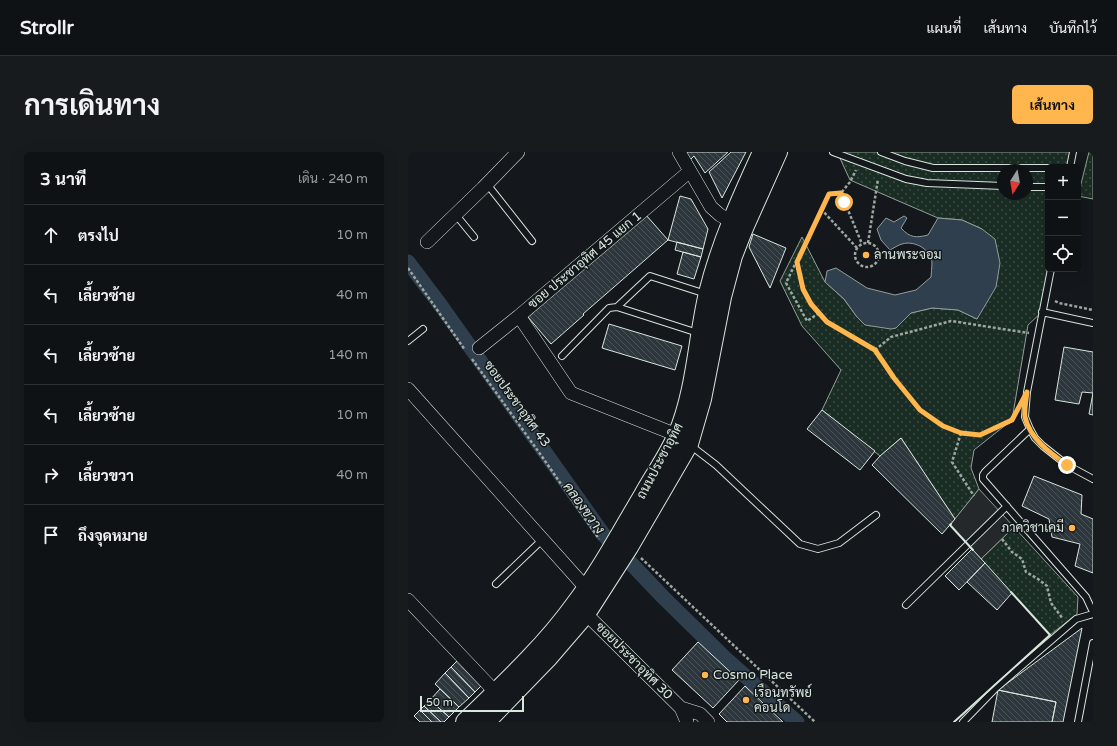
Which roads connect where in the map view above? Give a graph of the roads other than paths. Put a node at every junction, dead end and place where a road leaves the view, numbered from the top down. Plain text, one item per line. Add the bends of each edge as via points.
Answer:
1 (518, 152) edge
2 (679, 152) edge
3 (762, 152) edge
4 (778, 152) edge
5 (833, 152) edge
6 (881, 152) edge
7 (1073, 152) edge
8 (1071, 164) edge
9 (1045, 168) edge
10 (690, 171) junction
11 (487, 184) junction
12 (997, 186) edge
13 (1033, 187) edge
14 (1045, 187) edge
15 (456, 215) junction
16 (738, 225) junction
17 (474, 237) dead end
18 (532, 241) dead end
19 (427, 242) dead end
20 (1050, 272) edge
21 (715, 296) junction
22 (617, 306) junction
23 (1042, 312) junction
24 (519, 316) junction
25 (1093, 323) edge
26 (423, 329) dead end
27 (707, 335) junction
28 (408, 341) edge
29 (479, 348) dead end
30 (562, 356) dead end
31 (408, 389) edge
32 (1030, 429) junction
33 (683, 440) junction
34 (1093, 479) edge
35 (1007, 506) junction
36 (876, 515) dead end
37 (542, 540) junction
38 (613, 559) junction
39 (496, 584) dead end
40 (586, 588) junction
41 (408, 600) edge
42 (906, 605) dead end
43 (581, 609) junction
44 (1093, 613) edge
45 (1093, 643) edge
46 (501, 697) junction
47 (681, 708) junction
48 (465, 722) edge
49 (486, 722) edge
50 (687, 722) edge
51 (708, 722) edge
52 (963, 722) edge
53 (1078, 722) edge

1 - 11 street
2 - 10 street
3 - 16 main road, ถนนประชาอุทิศ
4 - 16 main road, ถนนประชาอุทิศ
5 - 12 lane via 906,179 926,183
6 - 9 lane via 933,168
7 - 8 lane
10 - 16 street via 711,207
10 - 24 street, ซอย ประชาอุทิศ 45 แยก 1
11 - 15 street
11 - 18 lane
13 - 14 lane
15 - 17 lane
15 - 19 street
16 - 21 main road, ถนนประชาอุทิศ via 733,256
20 - 23 lane
21 - 22 lane via 650,276
21 - 27 main road, ถนนประชาอุทิศ
22 - 27 lane
22 - 30 lane via 609,308
23 - 25 lane
23 - 32 lane via 1027,392 1025,417
24 - 29 street, ซอย ประชาอุทิศ 45 แยก 1
24 - 33 street via 571,393
26 - 28 lane
27 - 33 main road, ถนนประชาอุทิศ via 702,399
31 - 37 street
32 - 34 lane via 1035,438 1054,456
32 - 35 lane via 983,475 983,479
33 - 36 lane via 716,465 800,544 818,549 839,543
33 - 38 main road, ถนนประชาอุทิศ
35 - 42 lane
35 - 44 lane via 1086,597
37 - 39 lane
37 - 40 street
38 - 40 main road, ถนนประชาอุทิศ
38 - 43 main road, ถนนประชาอุทิศ
40 - 43 main road, ถนนประชาอุทิศ
41 - 46 street
43 - 46 main road, ถนนประชาอุทิศ via 549,657
43 - 47 street, ซอยประชาอุทิศ 30
44 - 52 lane via 1076,619 996,688
45 - 53 lane
46 - 48 main road, ถนนประชาอุทิศ
46 - 49 main road, ถนนประชาอุทิศ
47 - 50 street, ซอยประชาอุทิศ 30
47 - 51 street via 700,714

